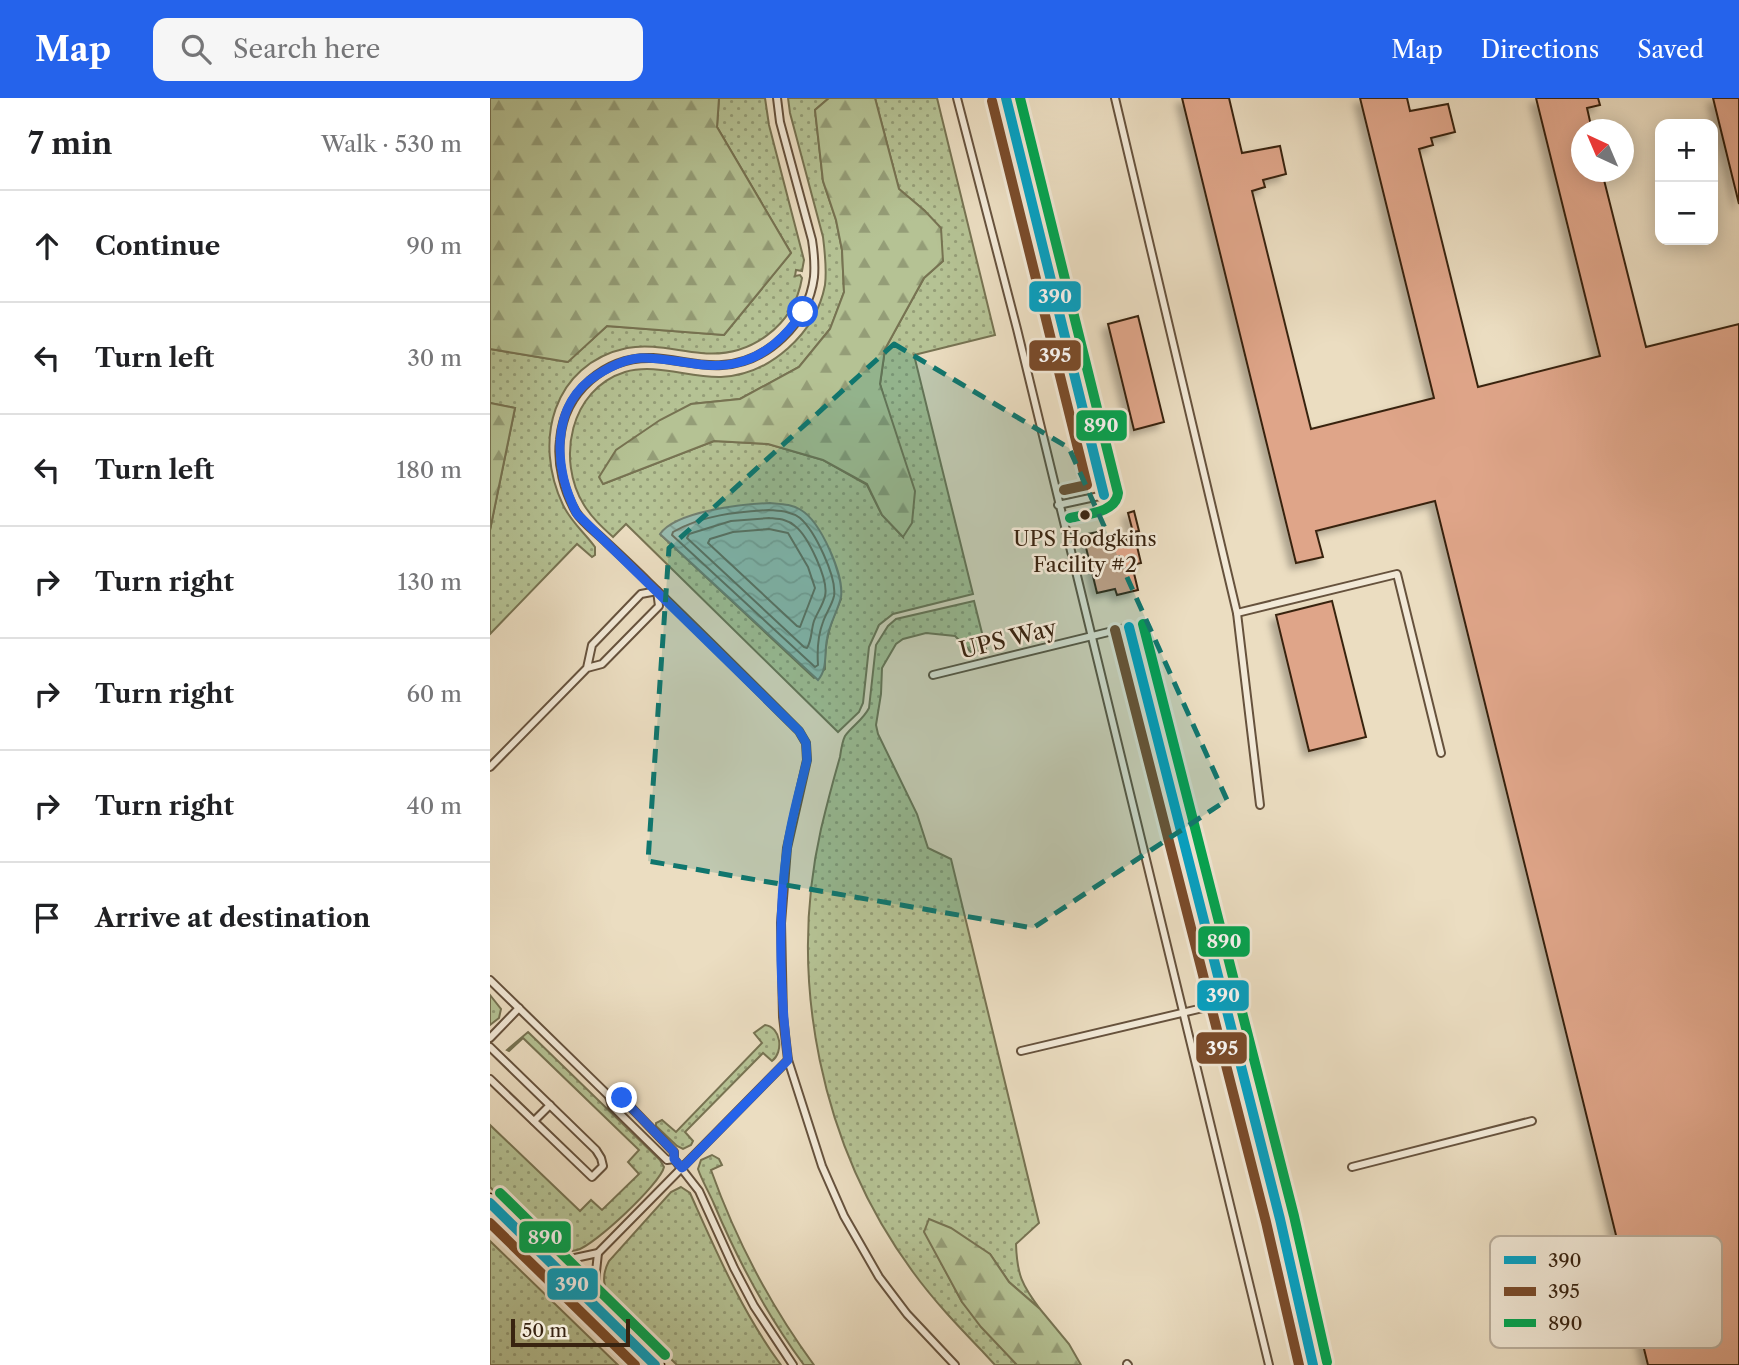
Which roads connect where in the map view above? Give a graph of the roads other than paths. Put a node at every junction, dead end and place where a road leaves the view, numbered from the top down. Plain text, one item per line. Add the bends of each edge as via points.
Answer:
1 (777, 98) edge
2 (957, 98) edge
3 (1006, 98) edge
4 (1115, 98) edge
5 (1059, 505) junction
6 (657, 590) junction
7 (1237, 613) junction
8 (1090, 636) junction
9 (587, 668) junction
10 (933, 675) dead end
11 (1441, 753) dead end
12 (490, 767) edge
13 (1260, 805) dead end
14 (490, 980) edge
15 (1224, 1003) junction
16 (519, 1008) junction
17 (1182, 1012) junction
18 (490, 1038) edge
19 (490, 1047) edge
20 (1021, 1051) dead end
21 (788, 1060) junction
22 (490, 1079) edge
23 (609, 1096) junction
24 (550, 1105) junction
25 (534, 1121) junction
26 (1532, 1121) dead end
27 (674, 1159) junction
28 (1352, 1167) dead end
29 (682, 1168) junction
30 (490, 1203) edge
31 (598, 1253) junction
32 (547, 1259) junction
33 (593, 1304) junction
34 (655, 1365) edge
35 (793, 1365) edge
36 (955, 1365) edge
37 (1269, 1365) edge
38 (1313, 1365) edge

1 - 6 lane via 815,260 803,312 775,345 739,362 708,366 642,358 616,364 579,390 563,423 561,473 577,514
2 - 5 lane, UPS Way
3 - 5 lane via 1104,495
4 - 7 lane
5 - 8 lane, UPS Way
6 - 9 lane via 641,594 592,645
6 - 9 lane via 659,606 602,664
6 - 21 lane via 806,743 807,760 782,886 783,1017
7 - 11 lane via 1397,574
7 - 13 lane
8 - 10 lane, UPS Way
8 - 15 lane, UPS Way via 1129,626
8 - 17 lane, UPS Way
9 - 12 lane
14 - 16 lane
15 - 17 lane
15 - 38 lane, UPS Way
16 - 18 lane
16 - 23 lane
17 - 20 lane
17 - 37 lane, UPS Way
19 - 24 lane
21 - 29 lane
21 - 36 lane via 822,1166 844,1216 879,1277
22 - 25 lane
23 - 27 lane via 612,1106 667,1160
23 - 27 lane via 622,1098 674,1152
24 - 25 lane
24 - 25 lane via 596,1150 603,1166 592,1177
26 - 28 lane
27 - 29 lane
29 - 31 lane
29 - 35 lane via 699,1191 754,1306
30 - 32 main road
31 - 32 lane
31 - 33 lane
32 - 33 main road
33 - 34 main road

